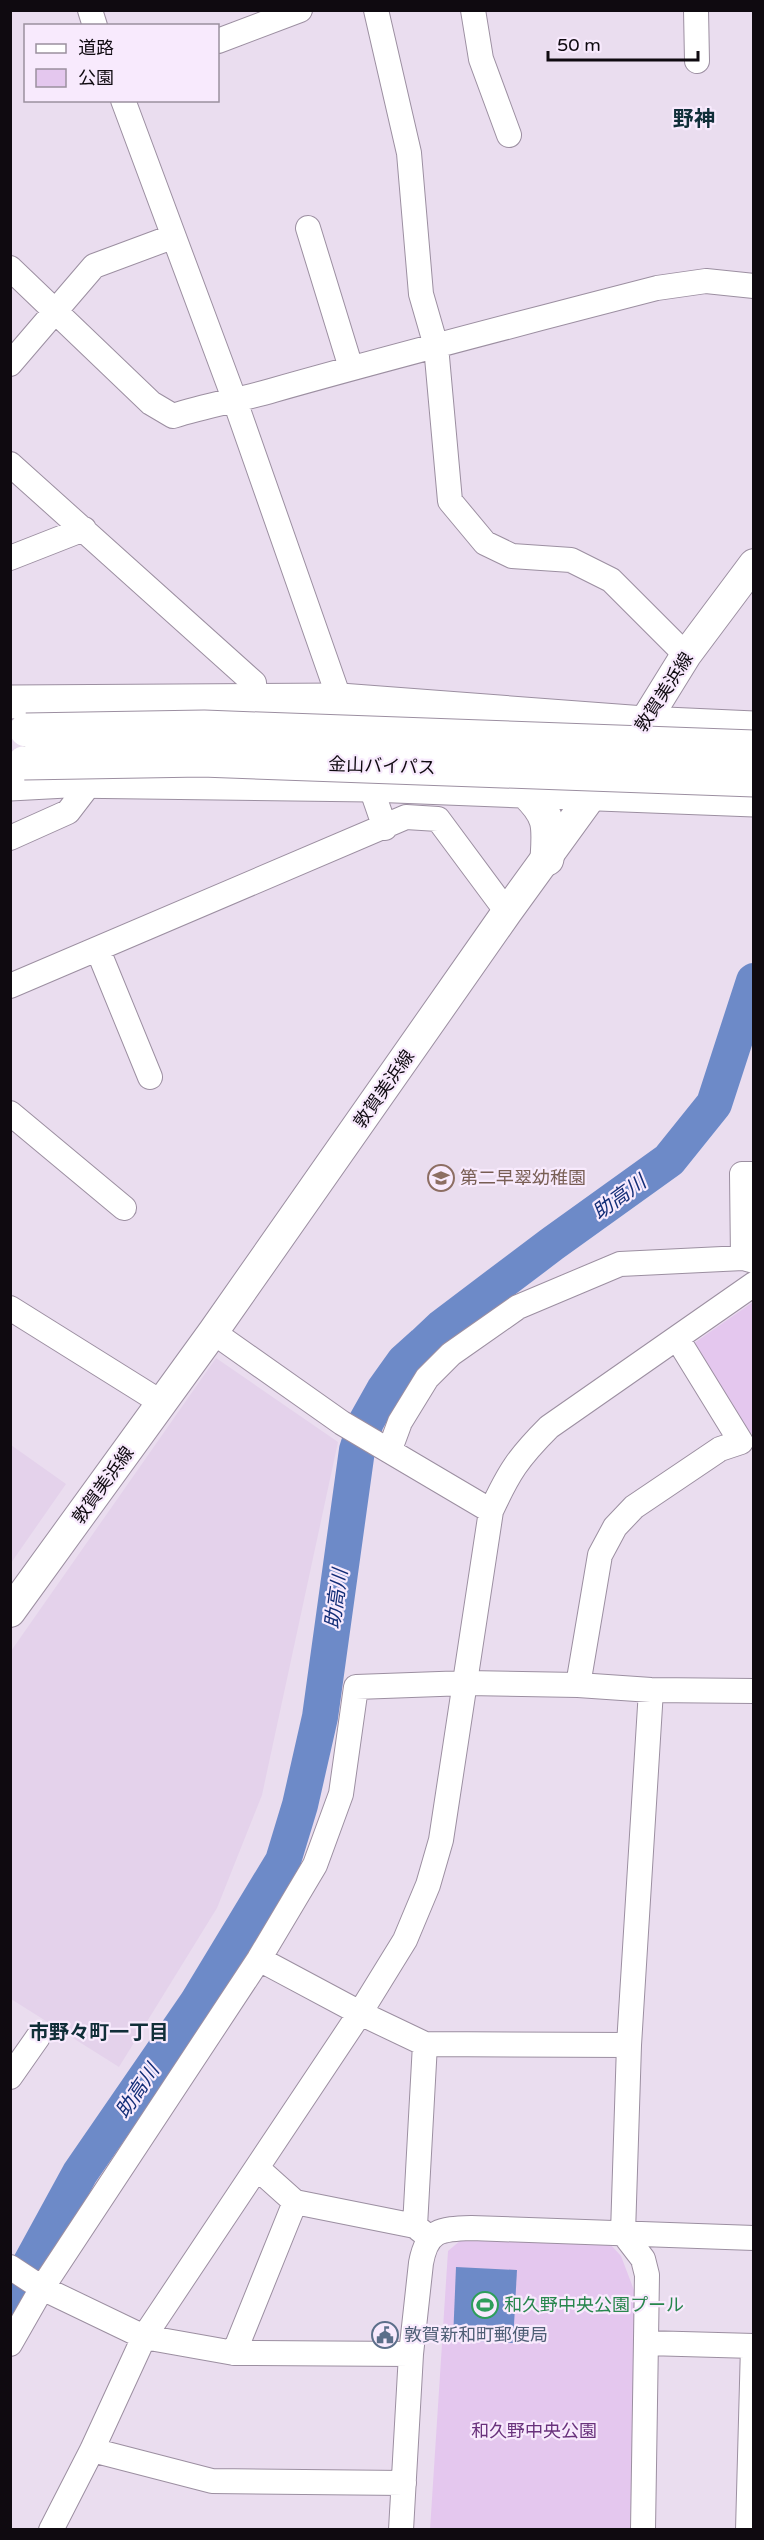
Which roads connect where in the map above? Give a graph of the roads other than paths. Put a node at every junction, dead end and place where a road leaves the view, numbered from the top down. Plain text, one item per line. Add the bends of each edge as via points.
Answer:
1 (300, 10) edge
2 (376, 10) edge
3 (473, 10) edge
4 (696, 10) edge
5 (219, 40) edge
6 (697, 61) dead end
7 (124, 102) edge
8 (509, 135) dead end
9 (308, 228) dead end
10 (172, 237) junction
11 (10, 268) edge
12 (753, 286) edge
13 (57, 310) junction
14 (436, 346) junction
15 (10, 364) edge
16 (351, 368) junction
17 (235, 402) junction
18 (10, 464) edge
19 (84, 529) junction
20 (10, 558) edge
21 (753, 564) edge
22 (686, 655) junction
23 (340, 700) junction
24 (255, 701) junction
25 (16, 721) edge
26 (644, 723) junction
27 (753, 728) edge
28 (753, 747) edge
29 (15, 770) edge
30 (753, 780) edge
31 (92, 782) junction
32 (370, 785) junction
33 (526, 792) junction
34 (594, 795) junction
35 (753, 800) edge
36 (384, 828) junction
37 (10, 838) edge
38 (547, 859) junction
39 (507, 912) junction
40 (98, 950) junction
41 (10, 986) edge
42 (150, 1077) dead end
43 (10, 1113) edge
44 (753, 1174) edge
45 (124, 1208) dead end
46 (748, 1260) edge
47 (753, 1284) edge
48 (10, 1308) edge
49 (213, 1332) junction
50 (677, 1338) junction
51 (162, 1403) junction
52 (747, 1443) edge
53 (390, 1449) junction
54 (491, 1511) junction
55 (10, 1612) edge
56 (467, 1683) junction
57 (578, 1685) junction
58 (651, 1690) junction
59 (753, 1691) edge
60 (259, 1959) junction
61 (360, 2013) junction
62 (38, 2037) dead end
63 (425, 2044) junction
64 (629, 2045) junction
65 (10, 2077) edge
66 (257, 2168) junction
67 (295, 2202) junction
68 (422, 2232) junction
69 (622, 2233) junction
70 (753, 2238) edge
71 (10, 2267) edge
72 (42, 2288) junction
73 (144, 2337) junction
74 (646, 2343) junction
75 (10, 2344) edge
76 (753, 2346) edge
77 (234, 2354) junction
78 (411, 2355) junction
79 (92, 2450) junction
80 (404, 2483) junction
81 (51, 2529) edge
82 (401, 2529) edge
83 (643, 2529) edge
84 (748, 2529) edge

1 - 5 street
2 - 14 street via 409,153 421,294
3 - 8 street via 481,59
4 - 6 street
7 - 10 street
9 - 16 street
10 - 13 street via 94,266
10 - 17 street
11 - 13 street
12 - 14 street via 706,281 657,288
13 - 15 street
13 - 17 street via 151,403 173,417 211,404
14 - 16 street
14 - 22 street via 450,501 485,543 503,552 571,560 611,580
16 - 17 street
17 - 23 street
18 - 19 street
19 - 20 street
19 - 24 street via 254,683
21 - 22 main road, 敦賀美浜線
22 - 26 main road, 敦賀美浜線
23 - 24 highway
23 - 26 highway
23 - 32 street
24 - 25 highway
25 - 28 highway, 金山バイパス, bridge
26 - 27 highway
26 - 34 main road, 敦賀美浜線
29 - 30 highway, 金山バイパス, bridge via 202,760
29 - 31 highway
31 - 32 highway
31 - 37 street via 68,812
32 - 33 highway
32 - 36 street
33 - 34 highway
33 - 38 highway via 541,806 549,828
34 - 35 highway
34 - 38 main road, 敦賀美浜線
36 - 39 street via 406,818 438,819
36 - 40 street
38 - 39 main road, 敦賀美浜線
39 - 49 main road, 敦賀美浜線
40 - 41 street
40 - 42 street
43 - 45 street
44 - 46 street via 742,1174
46 - 53 street via 620,1264 518,1307 451,1354 427,1378 400,1422
47 - 50 street
48 - 51 street
49 - 51 main road, 敦賀美浜線
49 - 53 street via 342,1423
50 - 52 street
50 - 54 street via 549,1427 509,1473
51 - 55 main road, 敦賀美浜線
52 - 57 street via 720,1449 634,1507 615,1527 600,1555
53 - 54 street
54 - 56 street
56 - 57 street
56 - 60 street via 356,1687 341,1794 315,1865
56 - 61 street via 441,1840 428,1885 405,1940
57 - 58 street
58 - 59 street
58 - 64 street
60 - 61 street
60 - 72 street
61 - 63 street
61 - 66 street
62 - 65 street
63 - 64 street
63 - 68 street
64 - 69 street
66 - 67 street
66 - 73 street
67 - 68 street
67 - 77 street
68 - 69 street via 459,2228
68 - 78 street
69 - 70 street
69 - 74 street via 643,2259 647,2275
71 - 72 street
72 - 73 street
72 - 75 street
73 - 77 street
73 - 79 street
74 - 76 street
74 - 83 street
76 - 84 street
77 - 78 street
78 - 80 street
79 - 80 street via 212,2481
79 - 81 street
80 - 82 street

